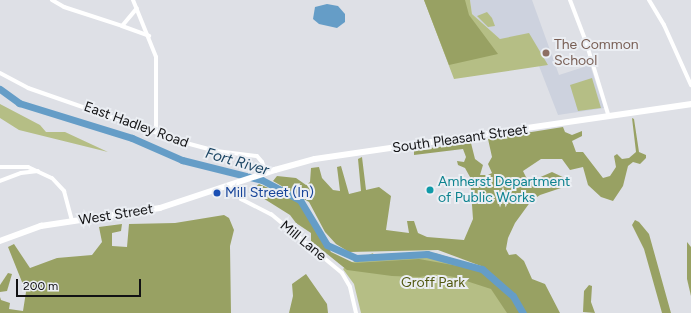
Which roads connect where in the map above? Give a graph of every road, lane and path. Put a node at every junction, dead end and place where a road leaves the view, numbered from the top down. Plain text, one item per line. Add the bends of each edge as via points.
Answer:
1 (52, 0) edge
2 (133, 0) edge
3 (570, 0) edge
4 (649, 0) edge
5 (137, 8) junction
6 (122, 26) junction
7 (149, 36) junction
8 (0, 73) edge
9 (691, 85) edge
10 (691, 104) edge
11 (609, 117) junction
12 (156, 132) junction
13 (0, 167) edge
14 (40, 171) junction
15 (263, 174) junction
16 (0, 181) edge
17 (232, 185) junction
18 (72, 221) junction
19 (0, 241) edge
20 (356, 313) edge

1 - 6 street via 64,7
2 - 5 street
3 - 11 street
4 - 9 street
5 - 6 street
5 - 7 street
6 - 7 street
7 - 12 street via 156,59
8 - 12 street, East Hadley Road via 28,88
10 - 11 main road, South Pleasant Street
11 - 15 main road, South Pleasant Street via 324,158
12 - 15 street, East Hadley Road via 204,149 257,156 262,162
13 - 14 street via 25,166
14 - 16 street via 21,173
14 - 18 street via 62,187
15 - 17 main road, South Pleasant Street
17 - 18 main road, West Street via 147,211
17 - 20 street, Mill Lane via 241,199 271,214 342,273 348,283
18 - 19 main road, West Street via 28,229

